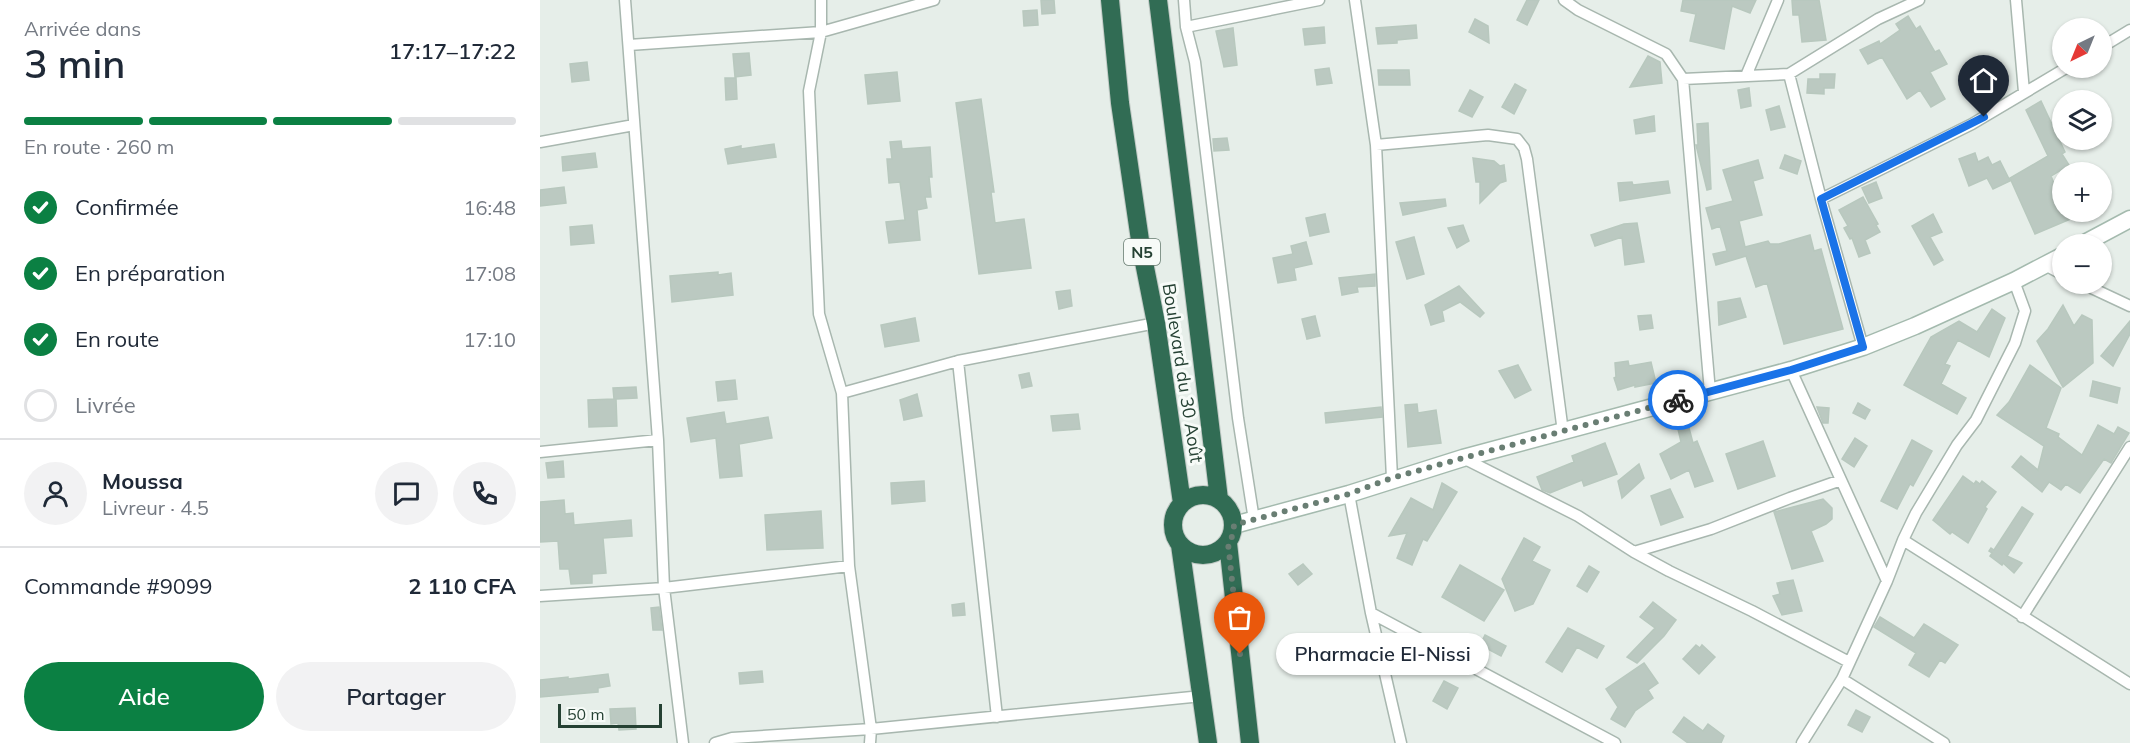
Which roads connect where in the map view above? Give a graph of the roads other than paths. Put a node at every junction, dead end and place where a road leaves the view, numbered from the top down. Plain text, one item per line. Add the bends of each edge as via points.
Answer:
1 (625, 0) edge
2 (821, 0) edge
3 (934, 0) edge
4 (1110, 0) edge
5 (1158, 0) edge
6 (1184, 0) edge
7 (1319, 0) edge
8 (1355, 0) edge
9 (1564, 0) edge
10 (1778, 0) edge
11 (1919, 0) edge
12 (2016, 0) edge
13 (1186, 27) junction
14 (2130, 30) edge
15 (821, 32) junction
16 (2112, 41) edge
17 (629, 45) junction
18 (1789, 74) junction
19 (1746, 76) junction
20 (2052, 76) edge
21 (1683, 79) junction
22 (2024, 92) junction
23 (634, 125) junction
24 (540, 142) edge
25 (1376, 145) junction
26 (1821, 199) junction
27 (2130, 219) edge
28 (2102, 234) edge
29 (2052, 261) edge
30 (2045, 265) junction
31 (2052, 269) edge
32 (2014, 281) junction
33 (2104, 294) edge
34 (2130, 306) edge
35 (1156, 323) junction
36 (1863, 347) junction
37 (958, 361) junction
38 (1791, 370) junction
39 (1710, 392) junction
40 (842, 393) junction
41 (1563, 432) junction
42 (658, 440) junction
43 (2130, 447) edge
44 (540, 452) edge
45 (1463, 458) junction
46 (1392, 478) junction
47 (1841, 480) junction
48 (1349, 494) junction
49 (1219, 499) junction
50 (1182, 503) junction
51 (1254, 520) junction
52 (1234, 525) junction
53 (1903, 540) junction
54 (1228, 543) junction
55 (1180, 545) junction
56 (1634, 552) junction
57 (849, 566) junction
58 (1887, 581) junction
59 (664, 588) junction
60 (540, 596) edge
61 (1371, 613) junction
62 (2022, 617) junction
63 (1849, 662) junction
64 (1842, 679) junction
65 (2130, 684) edge
66 (1202, 696) junction
67 (997, 717) junction
68 (871, 729) junction
69 (683, 743) edge
70 (715, 743) edge
71 (870, 743) edge
72 (1208, 743) edge
73 (1250, 743) edge
74 (1401, 743) edge
75 (1615, 743) edge
76 (1802, 743) edge
77 (1944, 743) edge

1 - 17 street
2 - 15 street
3 - 15 street
4 - 35 highway, Boulevard du 30 Août / N5 via 1120,103
5 - 49 highway, Boulevard du 30 Août / N5
6 - 13 street
7 - 13 street
8 - 25 street
9 - 21 street via 1666,54
10 - 19 street
11 - 18 street via 1878,19
12 - 22 street
13 - 51 street via 1195,62
14 - 16 street
15 - 17 street
15 - 40 street via 808,91 819,314
17 - 23 street
18 - 19 street
18 - 26 street
19 - 21 street
20 - 22 street
21 - 39 street
22 - 26 street via 1972,124
23 - 24 street
23 - 42 street
25 - 41 street via 1488,135 1517,139 1524,148
25 - 46 street
26 - 36 street
27 - 28 street
29 - 30 street
30 - 31 street
30 - 32 street
32 - 36 street
32 - 53 street via 2025,311 2015,343 1980,412
33 - 34 street
35 - 37 street
35 - 50 highway, Boulevard du 30 Août / N5
36 - 38 street
37 - 40 street
37 - 67 street
38 - 39 street
38 - 47 street
39 - 41 street
40 - 57 street
41 - 45 street
42 - 44 street
42 - 59 street
43 - 62 street
45 - 46 street
45 - 56 street via 1578,516
46 - 48 street
47 - 56 street via 1711,529
47 - 58 street
48 - 51 street
48 - 61 street
49 - 50 highway via 1199,495
49 - 52 highway, N5 via 1227,506
50 - 55 highway, N5 via 1173,519
51 - 52 street
52 - 54 highway
53 - 58 street
53 - 62 street
54 - 55 highway via 1222,550 1205,556
54 - 73 highway
55 - 66 highway, N5
56 - 63 street
57 - 59 street
57 - 68 street
58 - 63 street
59 - 60 street
59 - 69 street
61 - 74 street
61 - 75 street
62 - 65 street
63 - 64 street
64 - 76 street
64 - 77 street
66 - 67 street
66 - 72 highway, N5
67 - 68 street
68 - 70 street via 732,738
68 - 71 street

